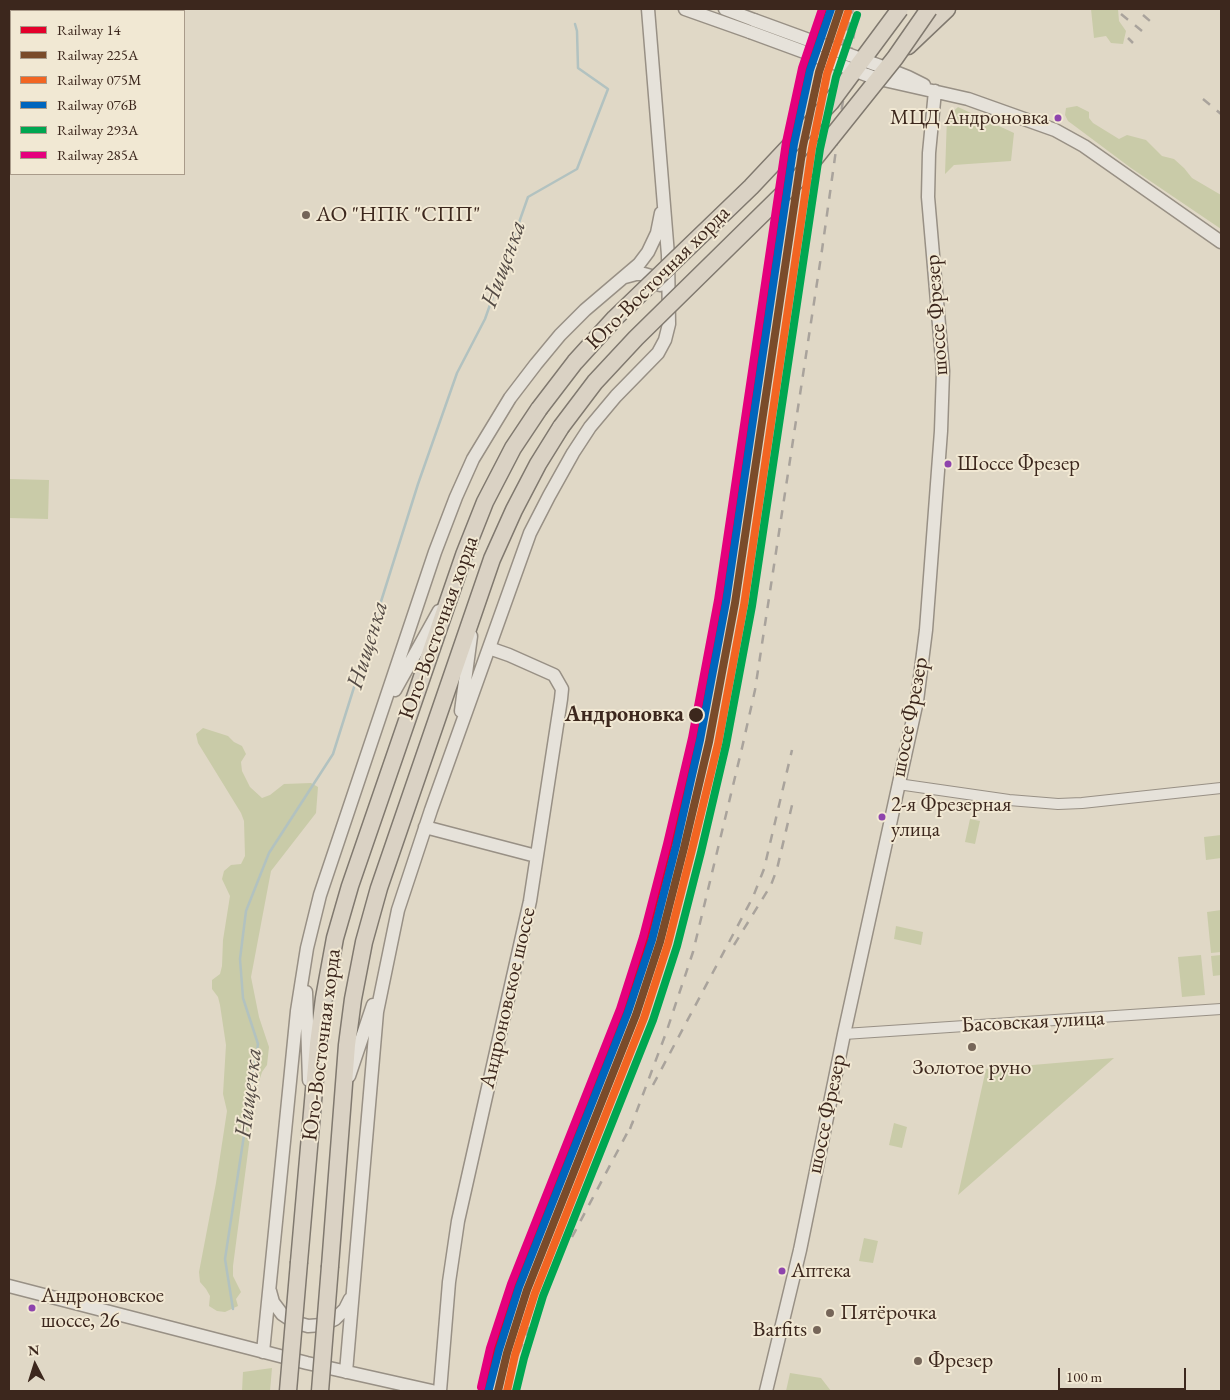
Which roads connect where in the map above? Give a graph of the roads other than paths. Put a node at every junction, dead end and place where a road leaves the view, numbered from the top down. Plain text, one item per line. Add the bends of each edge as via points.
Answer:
1 (648, 9) edge
2 (685, 9) edge
3 (725, 9) edge
4 (900, 9) edge
5 (929, 9) edge
6 (947, 9) edge
7 (752, 26) junction
8 (896, 58) junction
9 (935, 91) junction
10 (664, 200) junction
11 (1221, 242) edge
12 (620, 280) junction
13 (668, 300) junction
14 (452, 589) junction
15 (474, 610) junction
16 (489, 648) junction
17 (380, 716) junction
18 (457, 738) junction
19 (898, 784) junction
20 (1221, 788) edge
21 (425, 827) junction
22 (536, 856) junction
23 (305, 960) junction
24 (384, 971) junction
25 (1221, 1009) edge
26 (844, 1034) junction
27 (343, 1095) junction
28 (310, 1133) junction
29 (270, 1281) junction
30 (9, 1286) edge
31 (353, 1289) junction
32 (263, 1352) junction
33 (346, 1372) junction
34 (288, 1391) edge
35 (320, 1391) edge
36 (432, 1391) edge
37 (440, 1391) edge
38 (766, 1391) edge

1 - 10 street
2 - 7 street
3 - 7 street
4 - 14 main road, Юго-Восточная хорда, bridge via 832,102 575,362 513,448 485,502
5 - 8 main road, Юго-Восточная хорда, bridge
6 - 8 main road, bridge
7 - 9 street, bridge
8 - 15 main road, Юго-Восточная хорда, bridge via 799,178 595,382 538,464 492,559
9 - 11 street via 995,108 1066,135
9 - 19 street, шоссе Фрезер via 928,197 943,370 941,431 925,639 917,701
10 - 12 street via 657,233 648,252
10 - 13 street
12 - 13 street via 636,274 651,276
12 - 17 street via 585,310 536,364 510,398 473,459 435,552
13 - 16 street via 665,340 658,353 590,427 549,496 530,533
14 - 17 street
14 - 28 main road, Юго-Восточная хорда via 368,829 335,938 318,1044
15 - 18 street
15 - 27 main road, Юго-Восточная хорда via 379,888 364,942 353,999
16 - 18 street
16 - 22 street, Андроновское шоссе via 554,675 562,689
17 - 23 street via 320,895
18 - 21 street
19 - 20 street via 1058,804
19 - 26 street, шоссе Фрезер
21 - 22 street
21 - 24 street via 398,910
22 - 37 street, Андроновское шоссе via 530,901 458,1221 449,1282
23 - 28 street
23 - 29 street via 296,1019
24 - 27 street
24 - 31 street via 377,1012
25 - 26 street, Басовская улица
26 - 38 street, шоссе Фрезер via 800,1250
27 - 35 main road, Юго-Восточная хорда, bridge
28 - 34 main road, Юго-Восточная хорда, bridge
29 - 31 street via 274,1302 282,1314 308,1326 322,1325 335,1319 349,1303
29 - 32 street
30 - 32 street
31 - 33 street
32 - 33 street
33 - 36 street

